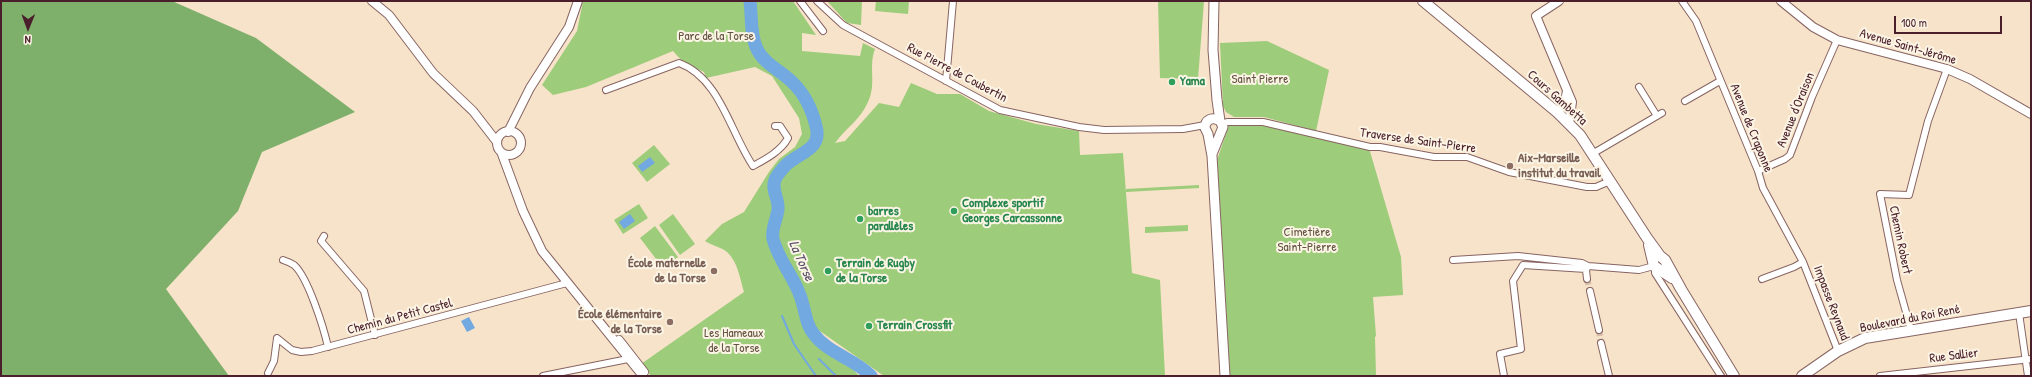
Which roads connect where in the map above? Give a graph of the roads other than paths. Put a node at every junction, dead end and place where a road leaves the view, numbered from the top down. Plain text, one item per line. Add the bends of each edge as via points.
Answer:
1 (372, 1) edge
2 (578, 1) edge
3 (800, 1) edge
4 (817, 1) edge
5 (953, 1) edge
6 (1214, 1) edge
7 (1423, 1) edge
8 (1559, 1) edge
9 (1682, 1) edge
10 (1781, 1) edge
11 (823, 31) dead end
12 (1837, 40) junction
13 (1948, 70) junction
14 (946, 81) junction
15 (1720, 81) junction
16 (1639, 87) dead end
17 (606, 90) dead end
18 (1567, 90) junction
19 (1685, 101) dead end
20 (517, 112) junction
21 (1558, 113) junction
22 (2031, 114) edge
23 (1218, 121) junction
24 (1569, 123) junction
25 (775, 126) dead end
26 (485, 128) junction
27 (1204, 129) junction
28 (504, 133) junction
29 (516, 134) junction
30 (1219, 134) junction
31 (497, 142) junction
32 (502, 154) junction
33 (514, 154) junction
34 (1592, 154) junction
35 (1212, 156) junction
36 (1758, 171) junction
37 (510, 177) junction
38 (1610, 181) junction
39 (324, 236) dead end
40 (283, 260) dead end
41 (1453, 260) dead end
42 (1803, 262) junction
43 (1658, 263) junction
44 (1587, 268) junction
45 (1587, 279) tunnel mouth
46 (1762, 279) dead end
47 (567, 283) junction
48 (1590, 292) tunnel mouth
49 (2031, 311) edge
50 (2020, 313) junction
51 (1599, 330) tunnel mouth
52 (1911, 330) junction
53 (375, 335) junction
54 (1601, 343) tunnel mouth
55 (328, 347) junction
56 (1838, 351) junction
57 (630, 358) junction
58 (2028, 359) edge
59 (1947, 368) junction
60 (1815, 372) edge
61 (268, 373) dead end
62 (544, 376) edge
63 (643, 376) edge
64 (646, 376) edge
65 (1225, 376) edge
66 (1504, 376) edge
67 (1609, 376) edge
68 (1721, 376) edge
69 (1734, 376) edge
70 (1802, 376) edge
71 (1880, 376) edge
72 (1948, 376) edge
73 (2028, 376) edge

1 - 26 street via 389,15 433,73 473,111
2 - 20 street via 569,27
3 - 11 street
4 - 14 street, Rue Pierre de Coubertin via 843,25
5 - 14 street
6 - 23 main road via 1213,50
7 - 21 main road, Cours Gambetta
8 - 18 street via 1536,16
9 - 15 street, Avenue de Craponne via 1696,21
10 - 12 street, Avenue Saint-Jérôme via 1813,27
12 - 13 street, Avenue Saint-Jérôme
12 - 36 street, Avenue d'Oraison via 1790,155
13 - 22 street, Avenue Saint-Jérôme via 1970,79
13 - 52 street, Chemin Robert via 1928,120 1909,195 1880,194 1897,280
14 - 27 street, Rue Pierre de Coubertin via 1000,110 1079,127 1104,130
15 - 19 street
15 - 36 street, Avenue de Craponne
16 - 34 street via 1659,114
17 - 25 street via 679,63 692,68 718,97 741,148 753,166 785,144 788,138 780,126
18 - 21 street via 1565,101
18 - 24 street via 1572,102
20 - 28 street
20 - 29 street
21 - 24 main road, Cours Gambetta
23 - 27 main road
23 - 30 main road via 1222,130
23 - 38 street, Traverse de Saint-Pierre via 1263,122 1370,147 1437,157 1467,157 1509,172 1592,188
24 - 34 main road, Cours Gambetta
26 - 28 street
26 - 31 street
27 - 30 main road via 1213,136
27 - 35 main road
28 - 29 street
28 - 31 street
29 - 33 street via 521,144
30 - 35 main road
31 - 32 street
32 - 33 street
32 - 37 street
33 - 37 street
34 - 38 main road, Cours Gambetta
35 - 65 main road
36 - 42 street, Avenue de Craponne via 1763,188
37 - 47 street via 536,241
38 - 43 main road, Cours Gambetta via 1647,238
39 - 53 street via 321,241 364,290
40 - 55 street via 294,265 303,278
41 - 44 street via 1518,256 1582,263
42 - 46 street
42 - 56 street, Impasse Reynaud
43 - 44 street via 1639,270
43 - 68 street, Cours Gambetta via 1655,273
43 - 69 main road, Cours Gambetta via 1681,289
44 - 45 street
44 - 66 street via 1523,265 1513,281 1521,349 1500,354
47 - 53 street, Chemin du Petit Castel
47 - 57 street
48 - 51 street
49 - 50 main road, Boulevard du Roi René
50 - 52 main road, Boulevard du Roi René
50 - 58 street
52 - 56 main road, Boulevard du Roi René via 1865,338
53 - 55 street, Chemin du Petit Castel
54 - 67 street
55 - 61 street, Chemin du Petit Castel via 301,352 292,350 277,338 274,361
56 - 60 main road, Boulevard du Roi René
57 - 62 street
57 - 63 street
57 - 64 street
58 - 59 street, Rue Sallier
58 - 73 street
59 - 71 street, Rue Sallier
59 - 72 street
60 - 70 main road, Boulevard du Roi René

